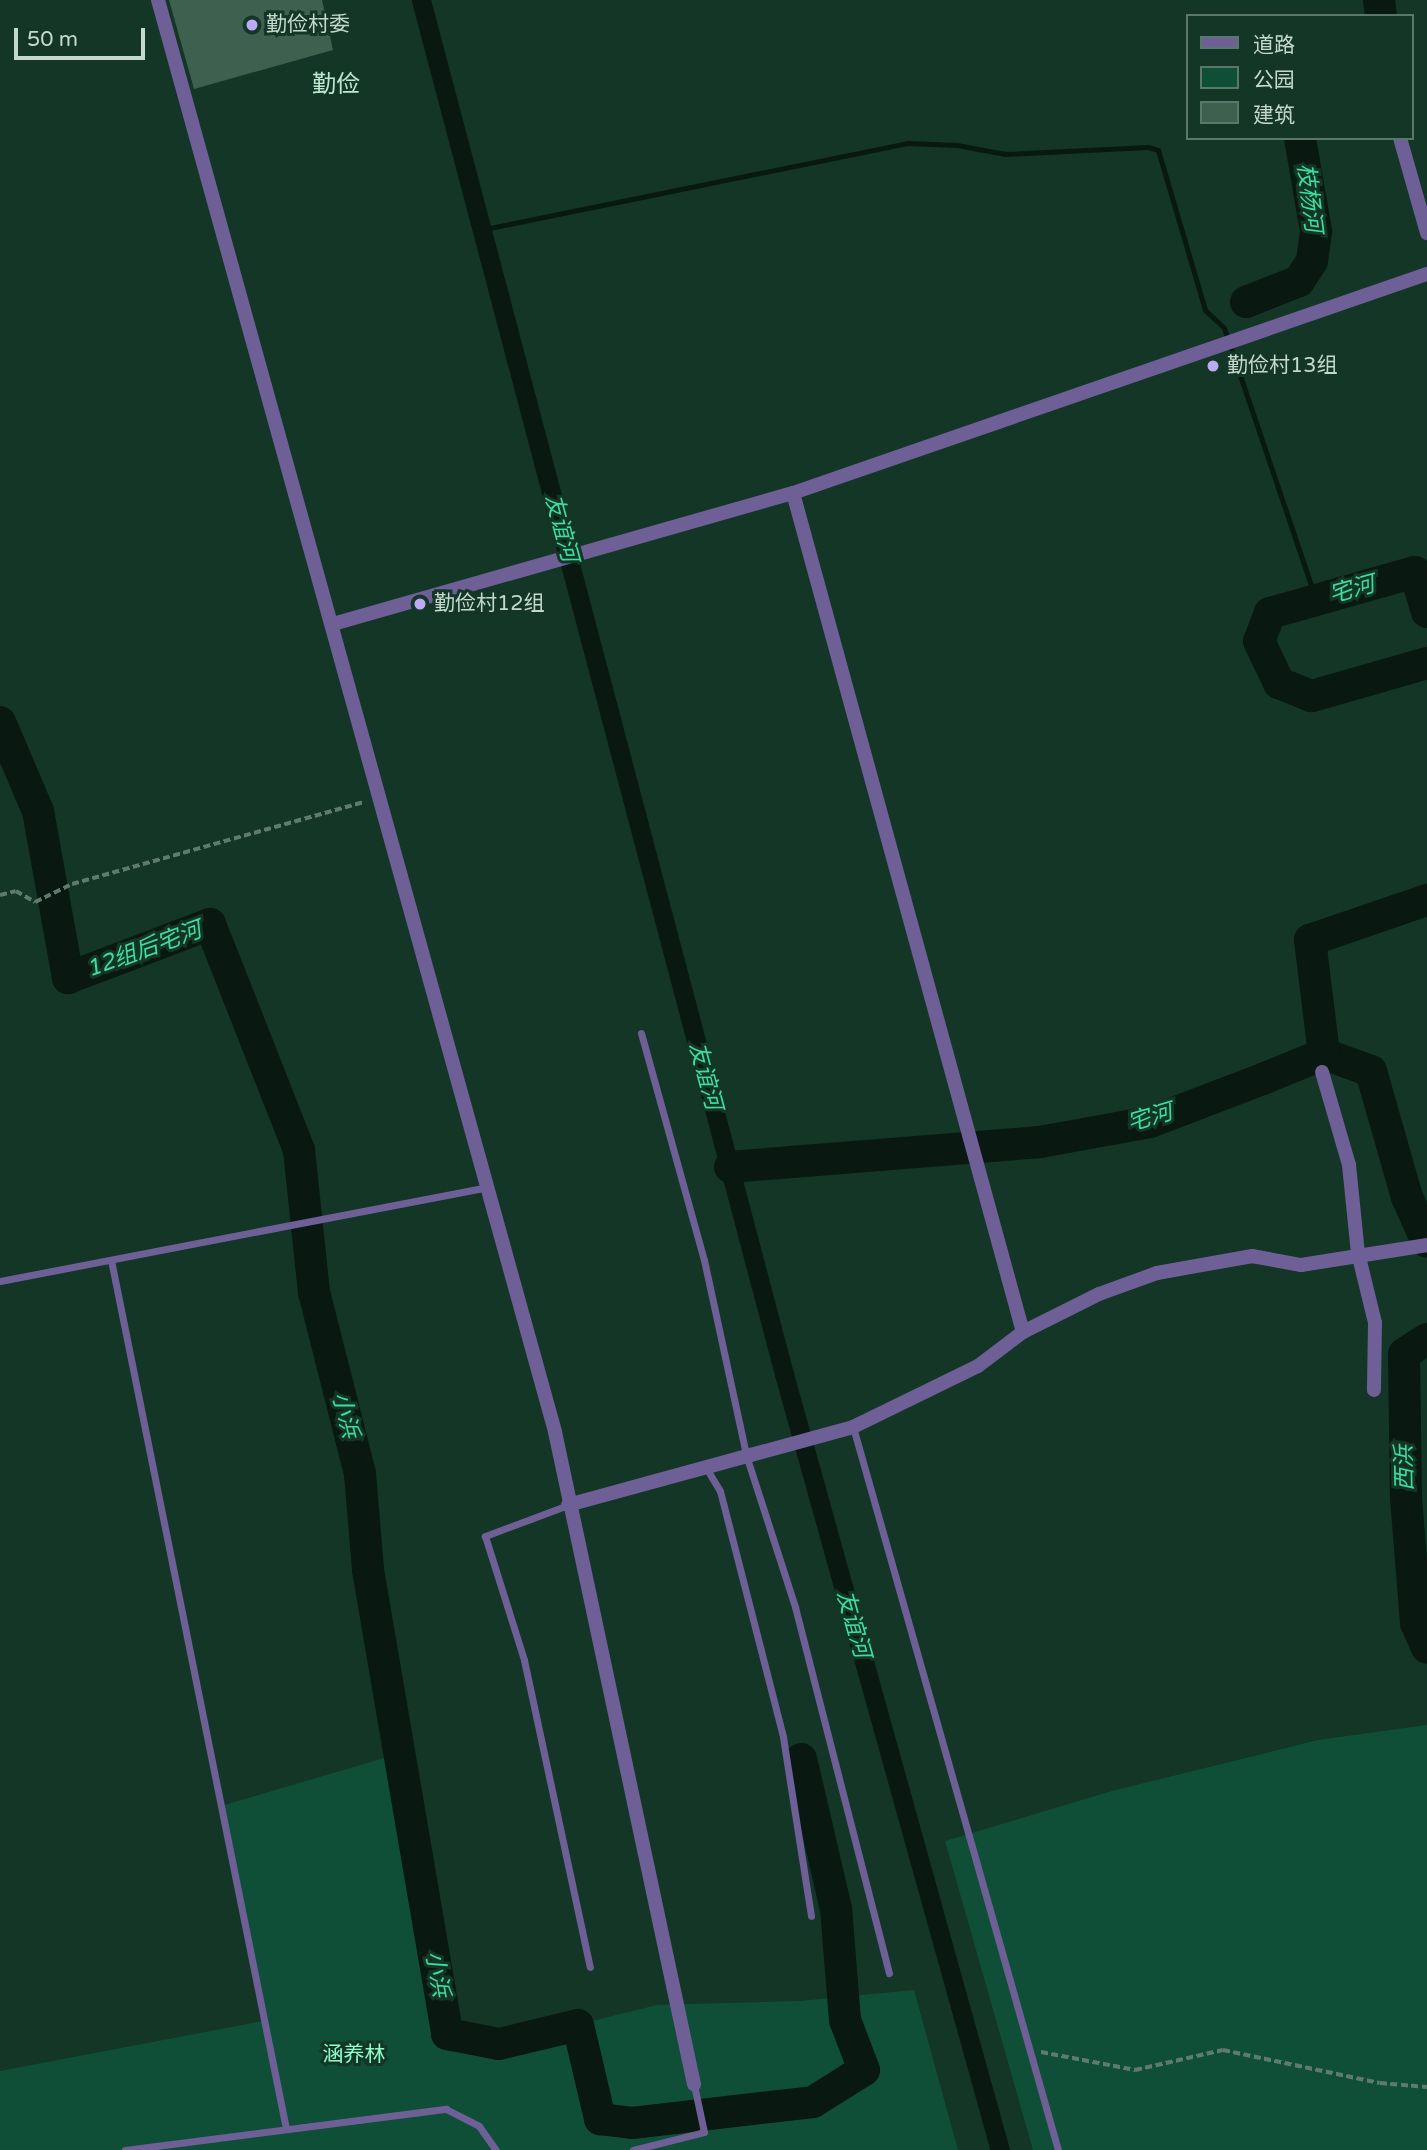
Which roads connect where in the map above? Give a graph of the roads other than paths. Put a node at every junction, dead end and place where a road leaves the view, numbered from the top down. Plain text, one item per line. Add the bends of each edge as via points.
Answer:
1 (158, 0) edge
2 (1400, 140) edge
3 (1427, 233) edge
4 (1427, 274) edge
5 (793, 493) junction
6 (333, 624) junction
7 (641, 1032) dead end
8 (1322, 1072) dead end
9 (488, 1187) junction
10 (1426, 1245) edge
11 (1358, 1253) junction
12 (111, 1260) junction
13 (0, 1281) edge
14 (1023, 1332) junction
15 (1374, 1390) dead end
16 (853, 1427) junction
17 (753, 1454) junction
18 (705, 1466) junction
19 (568, 1505) junction
20 (811, 1916) dead end
21 (590, 1967) dead end
22 (890, 1973) dead end
23 (694, 2084) joint
24 (286, 2129) junction
25 (125, 2150) edge
26 (496, 2150) edge
27 (633, 2150) edge
28 (1058, 2150) edge

1 - 6 street
2 - 3 street
4 - 5 street
5 - 6 street
5 - 14 street
6 - 9 street
7 - 17 lane
8 - 11 street via 1349,1165
9 - 12 lane
9 - 19 street via 555,1432
10 - 11 street
11 - 14 street via 1301,1265 1252,1256 1231,1258 1157,1273 1099,1294
11 - 15 street via 1375,1323
12 - 13 lane
12 - 24 lane
14 - 16 street via 978,1367
16 - 17 street
16 - 28 lane
17 - 18 street
17 - 22 lane
18 - 19 street
18 - 20 lane via 720,1491 783,1737
19 - 21 lane via 485,1536 524,1660 569,1851
19 - 23 street
23 - 27 lane via 704,2132
24 - 25 lane
24 - 26 lane via 446,2109 479,2126

